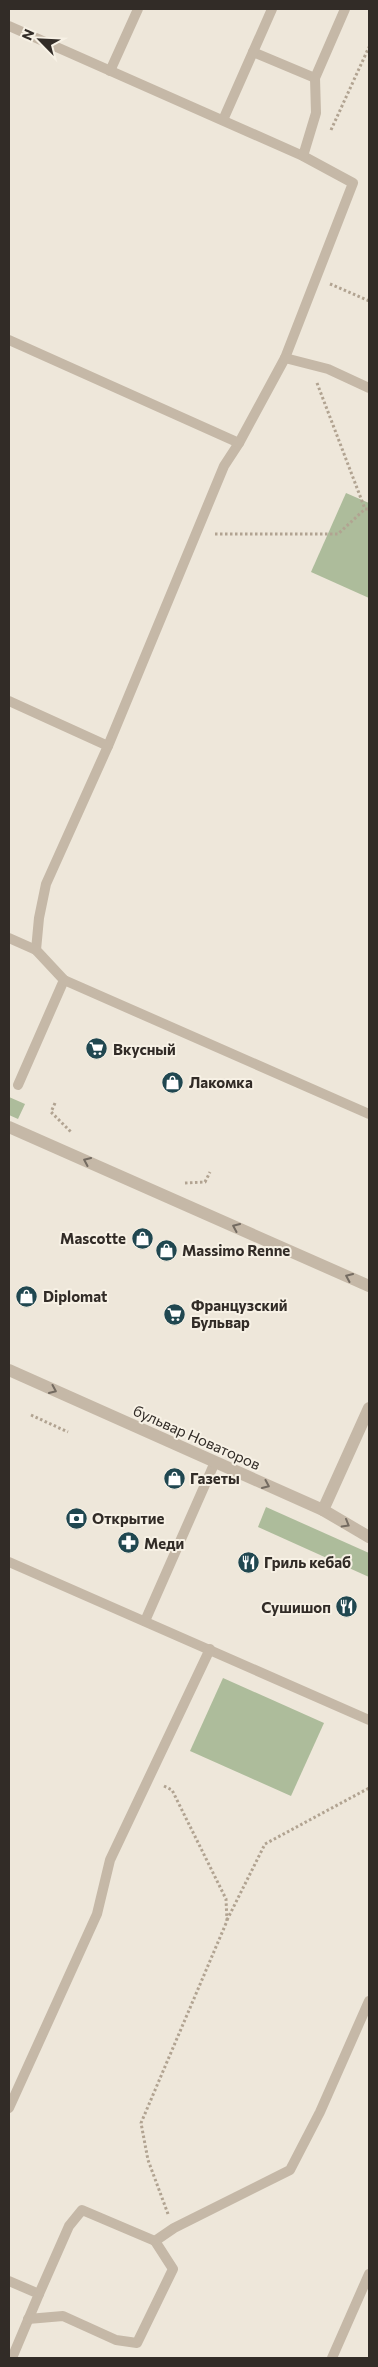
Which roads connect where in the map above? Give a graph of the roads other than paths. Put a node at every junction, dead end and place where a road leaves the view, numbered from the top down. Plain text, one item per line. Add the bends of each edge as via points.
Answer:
1 (138, 9) edge
2 (272, 9) edge
3 (345, 9) edge
4 (9, 26) edge
5 (253, 52) junction
6 (110, 71) junction
7 (315, 78) junction
8 (223, 120) junction
9 (303, 156) junction
10 (9, 340) edge
11 (284, 358) junction
12 (369, 388) edge
13 (239, 443) junction
14 (9, 701) edge
15 (108, 746) junction
16 (9, 938) edge
17 (36, 950) junction
18 (64, 980) junction
19 (18, 1085) dead end
20 (369, 1114) edge
21 (9, 1127) edge
22 (369, 1286) edge
23 (9, 1370) edge
24 (369, 1408) edge
25 (215, 1462) junction
26 (323, 1510) junction
27 (369, 1537) edge
28 (9, 1562) edge
29 (145, 1621) junction
30 (210, 1649) junction
31 (369, 1720) edge
32 (369, 2001) edge
33 (9, 2108) edge
34 (155, 2241) junction
35 (369, 2274) edge
36 (9, 2281) edge
37 (39, 2294) junction
38 (28, 2319) junction
39 (12, 2358) edge
40 (332, 2358) edge

1 - 6 lane
2 - 5 lane
3 - 7 lane
4 - 6 lane
5 - 7 lane
5 - 8 lane
6 - 8 lane
7 - 9 lane via 316,113
8 - 9 lane
9 - 11 lane via 353,183
10 - 13 lane
11 - 12 lane via 309,363
11 - 13 lane
13 - 15 lane via 224,466
14 - 15 lane
15 - 17 lane via 46,884 38,918
16 - 17 lane
17 - 18 lane
18 - 19 lane
18 - 20 lane
22 -> 21 street
23 -> 25 street, бульвар Новаторов
24 - 26 street
25 -> 26 street, бульвар Новаторов
25 - 29 lane
26 -> 27 street, бульвар Новаторов
28 - 29 lane
29 - 30 lane
30 - 31 lane
30 - 33 lane via 110,1860 96,1914
32 - 34 lane via 320,2112 290,2170 174,2228
34 - 37 lane via 82,2210 69,2226
34 - 38 lane via 173,2269 137,2343 116,2340 62,2316
35 - 40 lane
36 - 37 lane
37 - 38 lane
38 - 39 lane

